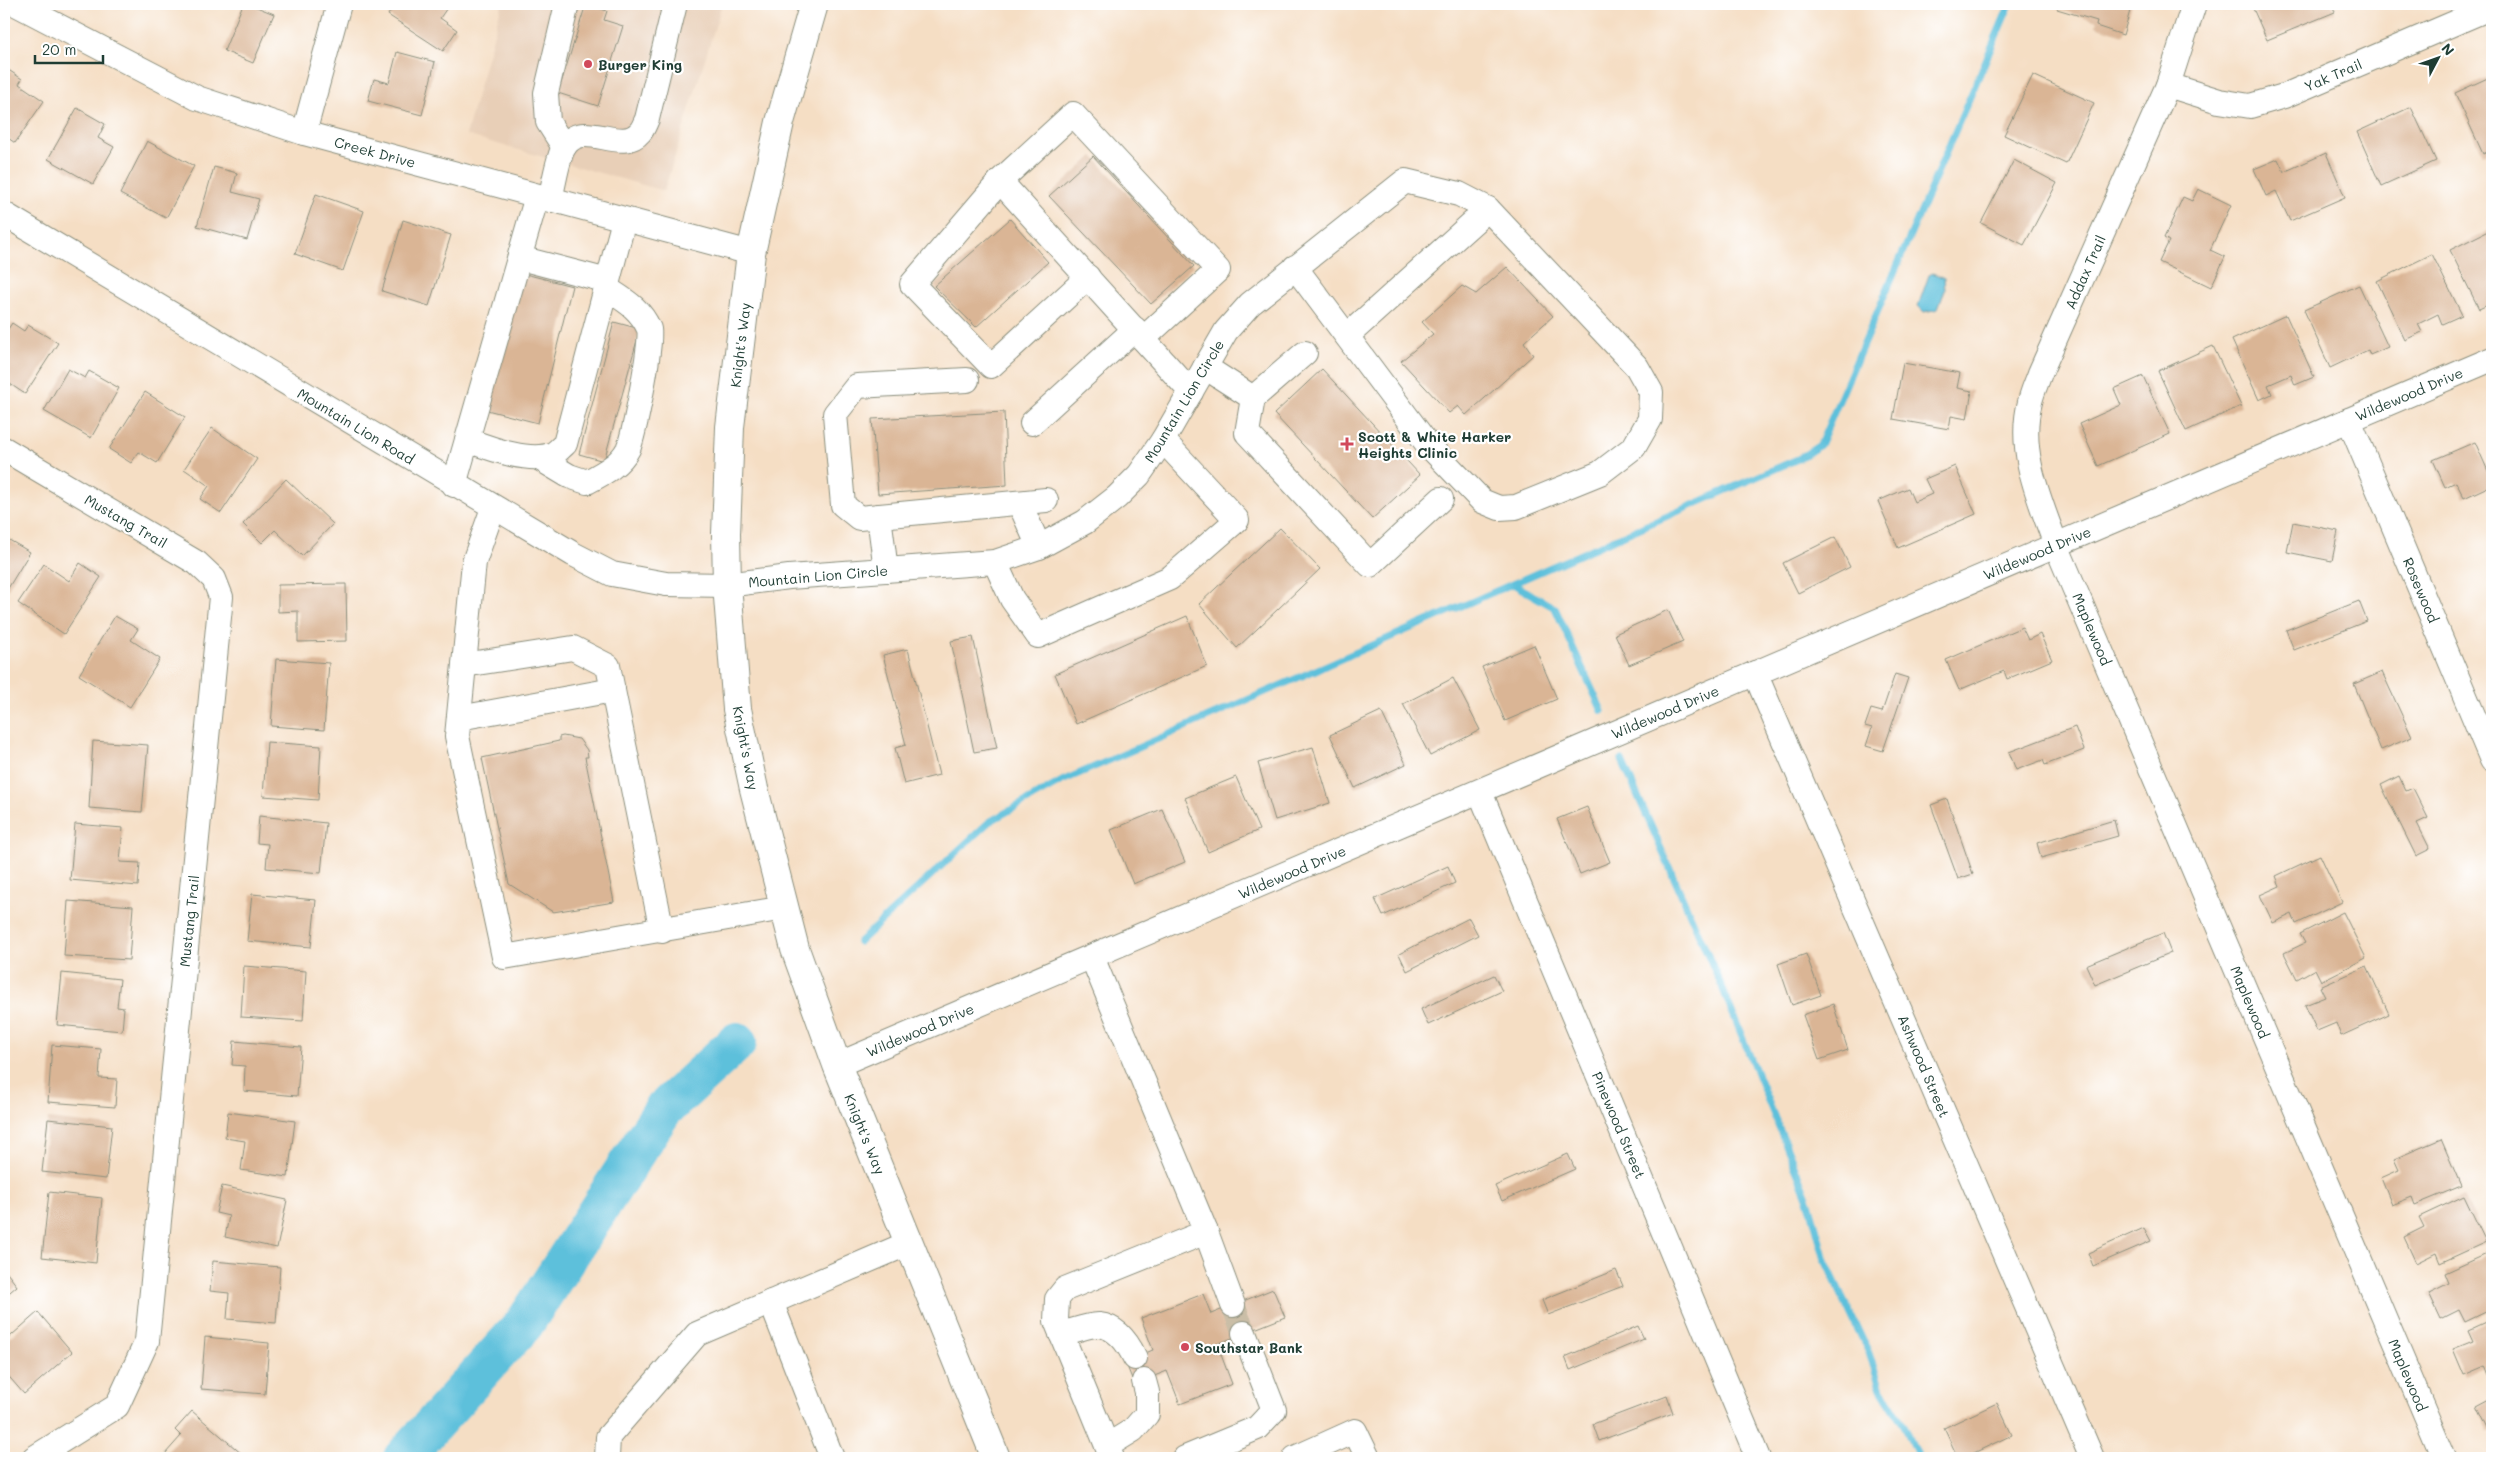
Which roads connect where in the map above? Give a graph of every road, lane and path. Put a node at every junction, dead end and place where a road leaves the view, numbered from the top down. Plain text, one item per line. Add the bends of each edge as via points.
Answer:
1 (16, 4) edge
2 (340, 4) edge
3 (567, 4) edge
4 (675, 4) edge
5 (814, 4) edge
6 (2194, 4) edge
7 (2492, 7) edge
8 (2168, 85) junction
9 (304, 133) junction
10 (564, 146) junction
11 (1000, 181) junction
12 (544, 198) junction
13 (1488, 209) junction
14 (4, 214) edge
15 (624, 220) junction
16 (751, 253) junction
17 (520, 258) junction
18 (1295, 267) junction
19 (1088, 277) junction
20 (607, 284) junction
21 (1139, 334) junction
22 (1347, 336) junction
23 (1305, 353) dead end
24 (2492, 358) edge
25 (1205, 367) junction
26 (967, 380) dead end
27 (1191, 392) junction
28 (1253, 398) junction
29 (2349, 420) junction
30 (1032, 423) dead end
31 (467, 440) junction
32 (1163, 440) junction
33 (4, 449) edge
34 (538, 458) junction
35 (454, 485) junction
36 (1441, 499) dead end
37 (1046, 500) dead end
38 (1020, 504) junction
39 (493, 508) junction
40 (879, 516) junction
41 (2056, 545) junction
42 (1039, 547) junction
43 (995, 562) junction
44 (886, 570) junction
45 (727, 585) junction
46 (464, 665) junction
47 (1755, 673) junction
48 (613, 690) junction
49 (459, 718) junction
50 (2492, 760) edge
51 (1480, 792) junction
52 (784, 908) junction
53 (662, 930) junction
54 (1092, 957) junction
55 (837, 1065) junction
56 (1206, 1232) junction
57 (909, 1242) junction
58 (772, 1302) junction
59 (1233, 1305) tunnel mouth
60 (1244, 1333) tunnel mouth
61 (1061, 1334) junction
62 (1135, 1358) dead end
63 (1144, 1380) dead end
64 (1110, 1452) edge
65 (34, 1458) edge
66 (607, 1458) edge
67 (832, 1458) edge
68 (996, 1458) edge
69 (1185, 1458) edge
70 (1295, 1458) edge
71 (1368, 1458) edge
72 (1758, 1458) edge
73 (2092, 1458) edge
74 (2444, 1458) edge

1 - 9 street, Creek Drive via 197,98
2 - 9 street
3 - 10 street via 546,93 548,122
4 - 10 street via 647,119 639,134 626,139 585,134
5 - 16 main road, Knight's Way via 780,122
6 - 8 street, Addax Trail
7 - 8 street, Yak Trail via 2284,96 2250,106 2219,101
8 - 41 street, Addax Trail via 2029,403 2028,457
9 - 12 street, Creek Drive
10 - 12 street
11 - 19 street
11 - 19 street via 912,284 991,366
11 - 21 street via 1073,114 1218,270
12 - 15 street, Creek Drive
12 - 17 street
13 - 18 street, Mountain Lion Circle via 1459,194 1405,181
13 - 22 street
13 - 22 street via 1637,367 1651,392 1650,419 1634,447 1600,474 1516,506 1499,508 1482,501 1428,445
14 - 35 street, Mountain Lion Road
15 - 16 street, Creek Drive
15 - 20 street
16 - 45 main road, Knight's Way via 730,427
17 - 20 street
17 - 31 street
18 - 22 street
18 - 25 street, Mountain Lion Circle via 1250,304 1226,331
19 - 21 street
20 - 34 street via 564,444 555,454
20 - 34 street via 637,307 650,331 635,429 628,451 609,470 587,482 569,476
21 - 27 street
21 - 30 street
23 - 28 street
24 - 29 street, Wildewood Drive
25 - 27 street, Mountain Lion Circle
25 - 28 street
26 - 40 street via 857,386 835,414 843,505 859,518
27 - 32 street, Mountain Lion Circle
28 - 36 street via 1247,432 1370,566
29 - 41 street, Wildewood Drive
29 - 50 street, Rosewood
31 - 34 street via 492,449
31 - 35 street
32 - 42 street, Mountain Lion Circle via 1139,475 1118,497 1085,522
32 - 43 street via 1237,520 1170,578 1038,636 1012,599
33 - 65 street, Mustang Trail via 197,563 214,579 221,597 147,1341 118,1406
35 - 39 street, Mountain Lion Road
37 - 38 street
38 - 40 street
38 - 42 street
39 - 45 street, Mountain Lion Road via 612,574 666,584
39 - 46 street via 474,562
40 - 44 street
41 - 47 street, Wildewood Drive
41 - 74 street, Maplewood
42 - 43 street, Mountain Lion Circle
43 - 44 street, Mountain Lion Circle
44 - 45 street, Mountain Lion Circle
45 - 52 main road, Knight's Way via 738,709
46 - 48 street via 573,648 608,666
46 - 49 street
47 - 51 street, Wildewood Drive
47 - 73 street, Ashwood Street
48 - 49 street
48 - 53 street
49 - 53 street via 458,736 504,957
51 - 54 street, Wildewood Drive
51 - 72 street, Pinewood Street
52 - 53 street
52 - 55 main road, Knight's Way via 795,949
54 - 55 street, Wildewood Drive
54 - 56 street
55 - 57 main road, Knight's Way
56 - 59 street
56 - 61 street via 1065,1289 1057,1299 1056,1321
57 - 58 street
57 - 68 main road, Knight's Way
58 - 66 street via 697,1334 608,1437
58 - 67 street
60 - 69 street via 1274,1410 1258,1428
61 - 62 street via 1099,1324 1119,1334
61 - 64 street
63 - 64 street via 1148,1414
70 - 71 street via 1355,1431

